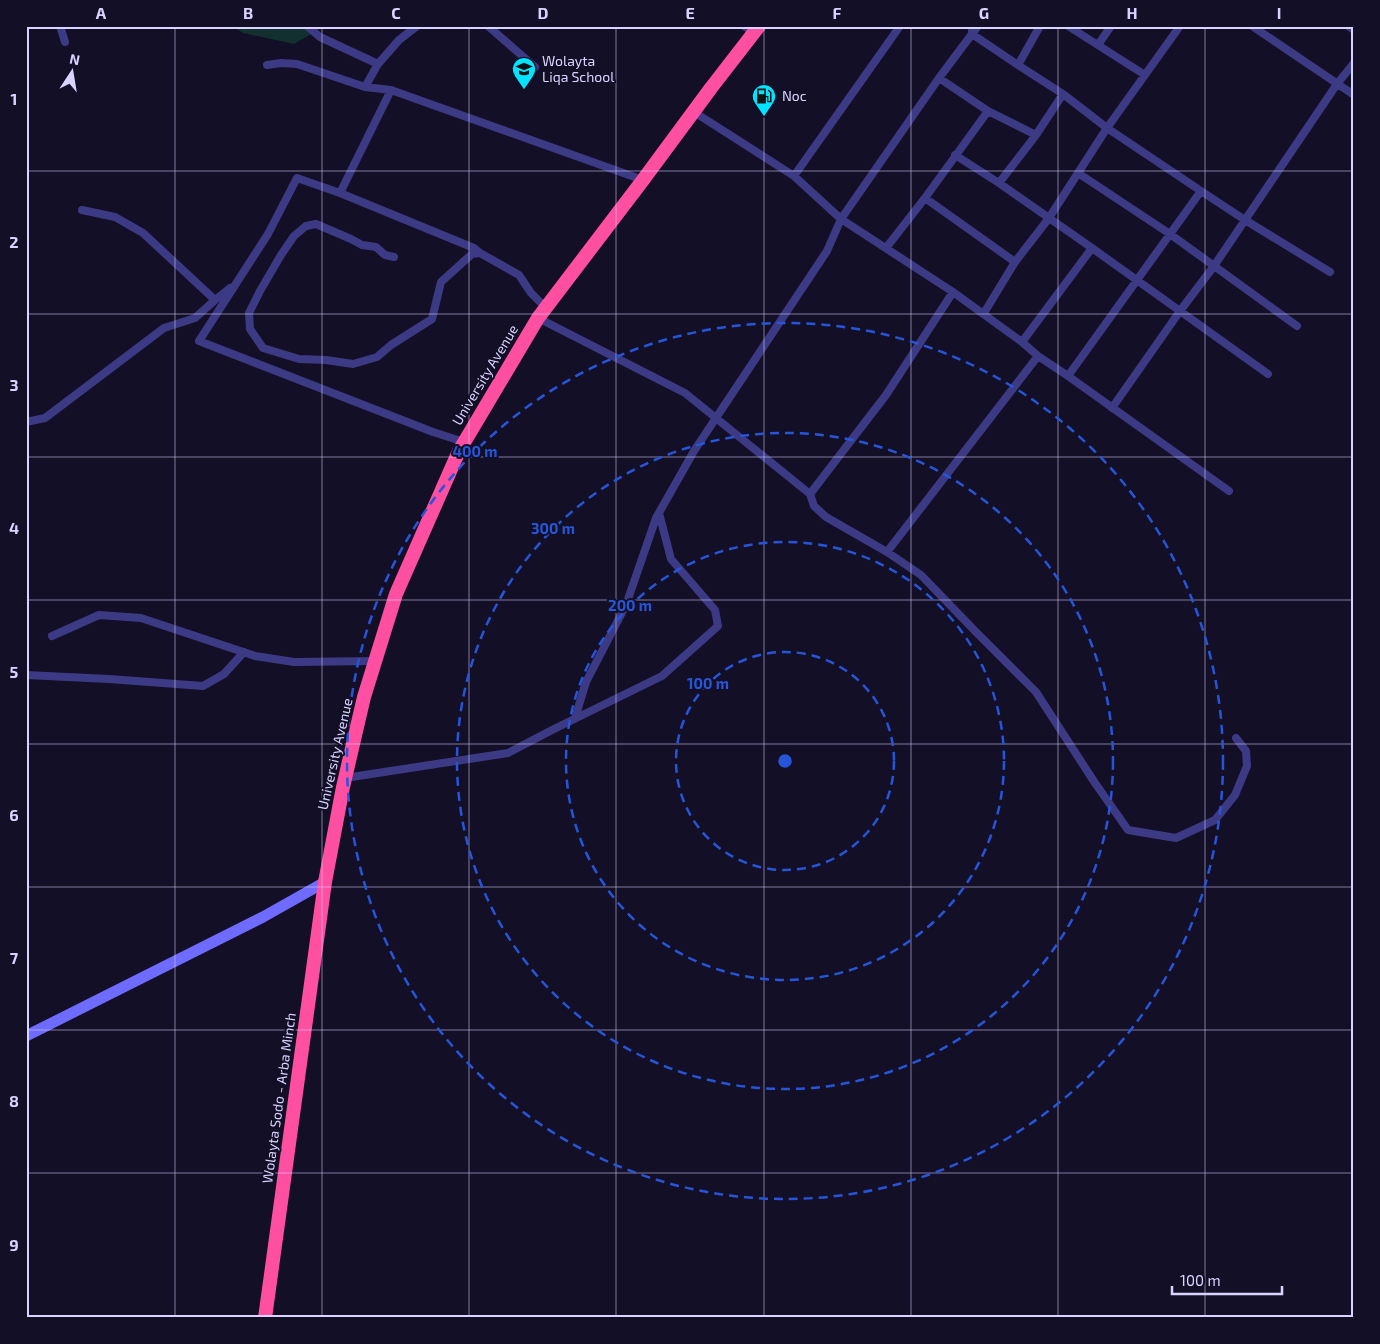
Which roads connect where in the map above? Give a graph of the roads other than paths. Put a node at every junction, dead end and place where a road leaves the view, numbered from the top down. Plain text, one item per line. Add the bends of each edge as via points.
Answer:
1 (60, 26) edge
2 (307, 26) edge
3 (417, 26) edge
4 (488, 26) edge
5 (900, 26) edge
6 (978, 26) edge
7 (1040, 26) edge
8 (1068, 26) edge
9 (1111, 26) edge
10 (1180, 26) edge
11 (1252, 26) edge
12 (1348, 26) edge
13 (752, 29) edge
14 (972, 30) edge
15 (1354, 30) edge
16 (65, 42) dead end
17 (1098, 46) junction
18 (1354, 63) edge
19 (378, 64) junction
20 (1018, 65) junction
21 (267, 66) dead end
22 (535, 67) dead end
23 (1145, 75) junction
24 (939, 78) junction
25 (1337, 84) junction
26 (365, 87) junction
27 (391, 90) junction
28 (1063, 94) junction
29 (1354, 95) edge
30 (988, 111) junction
31 (694, 112) junction
32 (1107, 128) junction
33 (1036, 135) junction
34 (955, 155) junction
35 (1078, 173) junction
36 (794, 176) junction
37 (643, 180) junction
38 (999, 183) junction
39 (1201, 191) junction
40 (340, 193) junction
41 (925, 198) junction
42 (82, 210) dead end
43 (1049, 218) junction
44 (841, 219) junction
45 (1245, 220) junction
46 (1170, 234) junction
47 (886, 248) junction
48 (1092, 248) junction
49 (480, 253) junction
50 (394, 257) dead end
51 (1015, 262) junction
52 (1214, 266) junction
53 (1330, 272) dead end
54 (1136, 280) junction
55 (236, 284) junction
56 (953, 292) junction
57 (215, 300) junction
58 (1180, 311) junction
59 (542, 313) junction
60 (984, 313) junction
61 (1297, 326) dead end
62 (1022, 342) junction
63 (1038, 356) junction
64 (1268, 374) dead end
65 (1068, 376) junction
66 (1112, 408) junction
67 (716, 418) junction
68 (26, 422) edge
69 (464, 442) junction
70 (1229, 491) dead end
71 (810, 494) junction
72 (659, 513) junction
73 (888, 552) junction
74 (52, 636) dead end
75 (244, 652) junction
76 (376, 661) junction
77 (26, 674) edge
78 (576, 718) junction
79 (1236, 738) dead end
80 (345, 778) junction
81 (325, 882) junction
82 (26, 1036) edge
83 (264, 1318) edge

1 - 16 street
2 - 19 street via 320,37
3 - 19 street via 399,40
4 - 22 street
5 - 36 street
6 - 14 street
7 - 20 street
8 - 17 street
9 - 17 street
10 - 23 street
11 - 25 street
12 - 15 street
13 - 31 highway, University Avenue
14 - 20 street
14 - 24 street
17 - 23 street
18 - 25 street
19 - 26 street
20 - 28 street
21 - 26 street via 297,64
23 - 32 street
24 - 30 street
24 - 44 street
25 - 29 street
25 - 45 street
26 - 27 street
27 - 37 street
27 - 40 street
28 - 32 street
28 - 33 street
30 - 33 street
30 - 34 street
31 - 36 street
31 - 37 highway, University Avenue
32 - 35 street
32 - 39 street
33 - 38 street
34 - 38 street
34 - 41 street
35 - 43 street
35 - 46 street
36 - 44 street
37 - 59 highway, University Avenue
38 - 43 street
39 - 45 street
39 - 46 street
40 - 49 street
40 - 55 street via 297,178 268,234
41 - 47 street
41 - 51 street
42 - 57 street via 115,217 143,234
43 - 48 street
43 - 51 street
44 - 47 street
44 - 67 street via 827,251
45 - 52 street
45 - 53 street
46 - 52 street
46 - 54 street
47 - 56 street
48 - 54 street
48 - 62 street
49 - 50 street via 472,254 441,282 432,319 377,357 353,364 299,359 262,348 250,330 249,313 260,290 294,236 306,226 316,224
49 - 59 street via 519,275
51 - 60 street
52 - 58 street
52 - 61 street
54 - 58 street
54 - 65 street
55 - 57 street
55 - 69 street via 199,341
56 - 60 street
56 - 71 street via 886,395
57 - 68 street via 196,318 164,328 46,418
58 - 64 street
58 - 66 street
59 - 67 street via 685,393
59 - 69 highway, University Avenue
60 - 62 street
62 - 63 street
63 - 65 street
63 - 73 street
65 - 66 street
66 - 70 street
67 - 71 street
67 - 72 street
69 - 76 highway, University Avenue via 396,594
71 - 73 street via 814,506 826,517
72 - 78 street via 626,605 586,682
72 - 78 street via 671,559 715,610 718,626 662,676
73 - 79 street via 921,575 1036,692 1128,830 1176,838 1215,820 1235,795 1247,766 1246,751
74 - 75 street via 99,615 141,618
75 - 76 street via 294,662
75 - 77 street via 224,674 203,686
76 - 80 highway, University Avenue
78 - 80 street via 508,753
80 - 81 highway, University Avenue
81 - 82 street via 263,917
81 - 83 highway, Wolayta Sodo - Arba Minch

